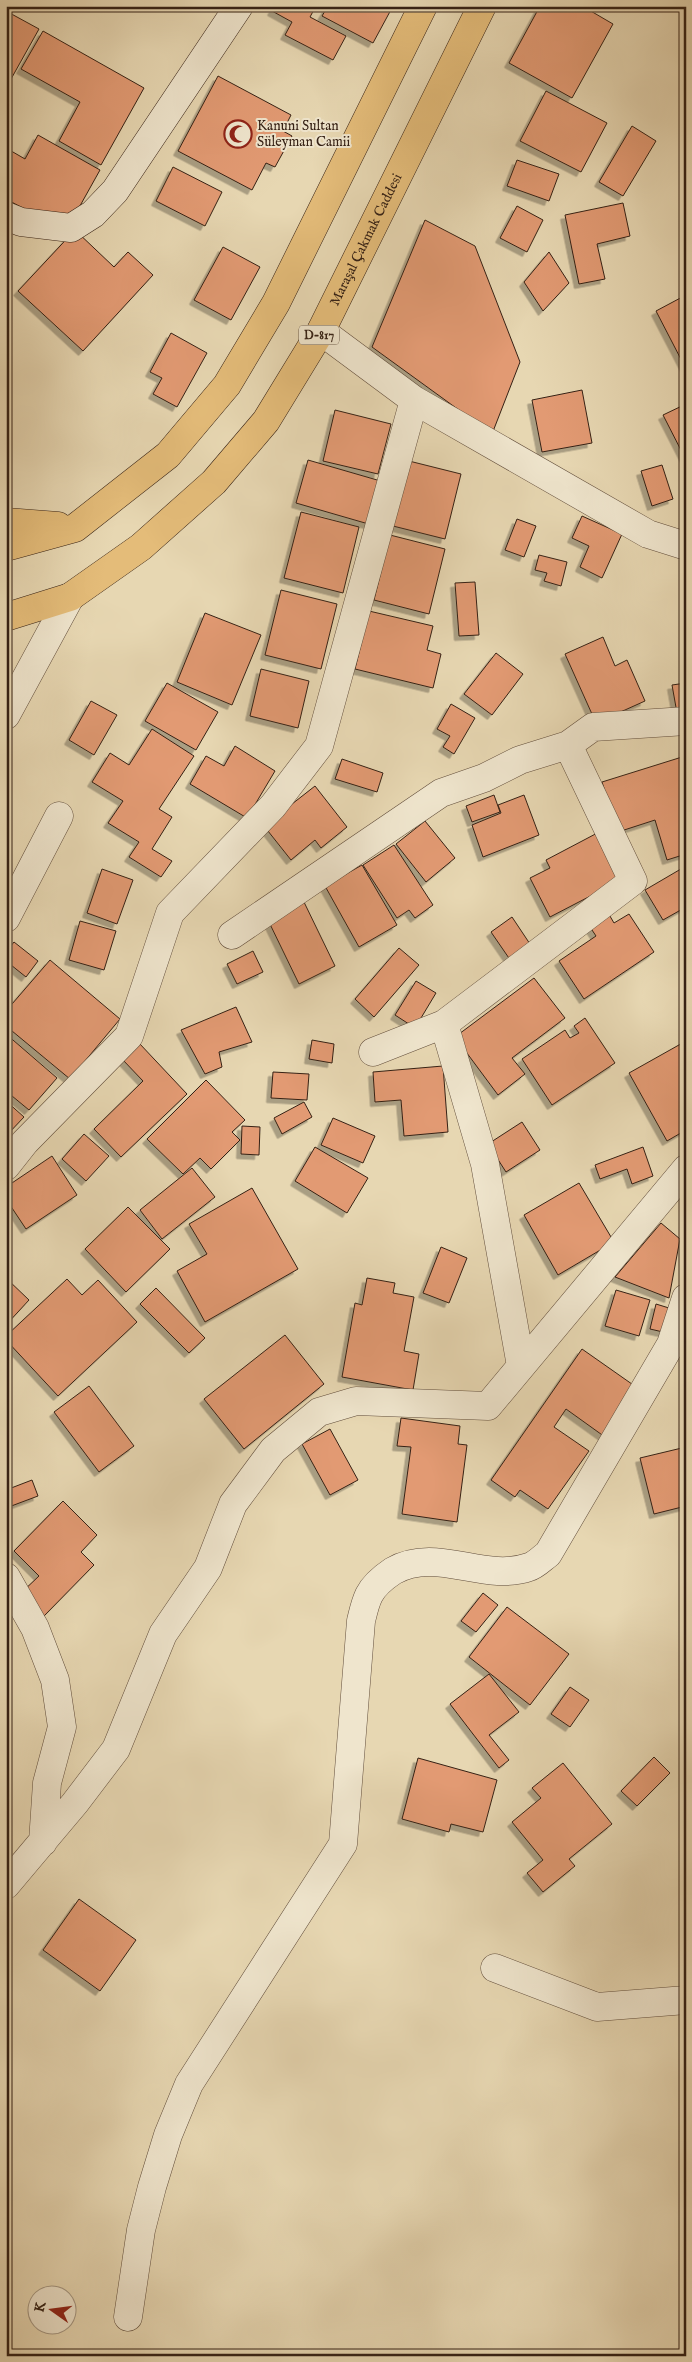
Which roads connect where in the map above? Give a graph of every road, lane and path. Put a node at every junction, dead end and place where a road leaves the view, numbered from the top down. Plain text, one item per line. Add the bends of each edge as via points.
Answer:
1 (239, 6) edge
2 (423, 6) edge
3 (482, 6) edge
4 (6, 216) edge
5 (322, 330) junction
6 (414, 400) junction
7 (6, 522) edge
8 (75, 528) junction
9 (686, 546) edge
10 (6, 547) edge
11 (70, 597) junction
12 (6, 617) edge
13 (6, 715) edge
14 (686, 721) edge
15 (568, 745) junction
16 (59, 816) dead end
17 (6, 918) edge
18 (232, 935) dead end
19 (444, 1024) junction
20 (373, 1052) dead end
21 (6, 1166) edge
22 (686, 1168) edge
23 (686, 1298) edge
24 (521, 1366) junction
25 (6, 1577) edge
26 (43, 1842) junction
27 (6, 1885) edge
28 (495, 1968) dead end
29 (686, 2000) edge
30 (128, 2317) dead end

1 - 4 street via 115,191 93,214 71,228 21,222
2 - 8 highway via 276,303 227,385 168,455
3 - 5 highway, Maraşal Çakmak Caddesi / D-817
5 - 6 street
5 - 11 highway, Maraşal Çakmak Caddesi / D-817 via 266,421 214,482 141,547
6 - 9 street via 648,534
6 - 21 street via 319,746 273,806 170,913 129,1036 25,1142
7 - 8 highway
8 - 10 highway
11 - 12 highway, D-817
11 - 13 street
14 - 15 street via 593,727
15 - 18 street via 520,760 484,778 441,793
15 - 19 street via 633,881
16 - 17 street
19 - 20 street
19 - 24 street via 485,1164
22 - 24 street
23 - 30 street via 672,1344 548,1554 531,1566 514,1571 431,1560 404,1564 384,1576 369,1595 361,1621 343,1844 189,2084 168,2135 152,2187 141,2230
24 - 26 street via 488,1406 356,1401 319,1412 274,1450 233,1504 208,1568 163,1634 116,1749
25 - 26 street via 35,1628 55,1680 62,1727 47,1783
26 - 27 street
28 - 29 street via 597,2007

